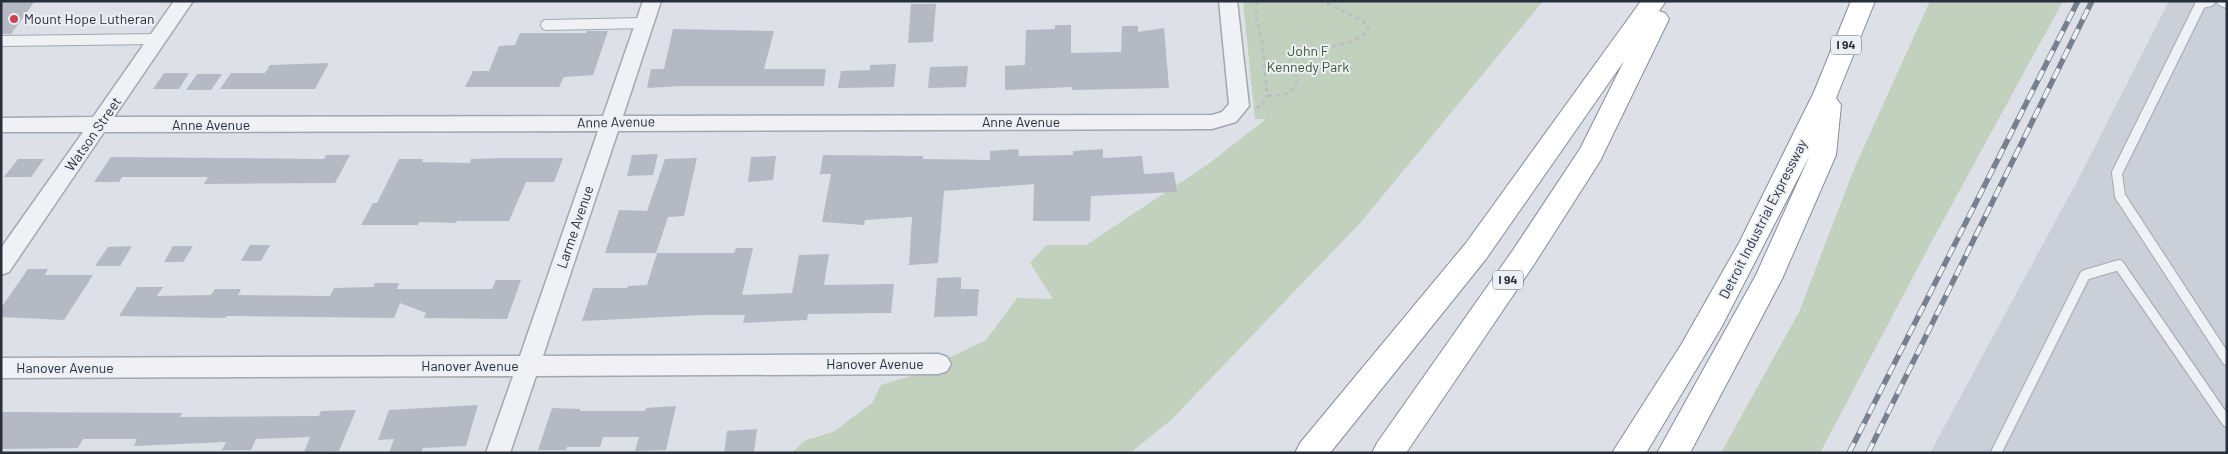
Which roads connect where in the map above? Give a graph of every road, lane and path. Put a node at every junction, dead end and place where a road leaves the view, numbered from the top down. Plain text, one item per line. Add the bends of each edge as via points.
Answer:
1 (184, 1) edge
2 (652, 1) edge
3 (1228, 1) edge
4 (1257, 1) edge
5 (1322, 1) edge
6 (1654, 1) edge
7 (1666, 1) edge
8 (1863, 1) edge
9 (2210, 1) edge
10 (2222, 1) edge
11 (2227, 3) edge
12 (645, 23) junction
13 (546, 25) dead end
14 (158, 39) junction
15 (1, 41) edge
16 (1829, 89) junction
17 (611, 122) junction
18 (1, 124) edge
19 (98, 125) junction
20 (1, 266) edge
21 (2227, 360) edge
22 (939, 364) dead end
23 (528, 366) junction
24 (1, 368) edge
25 (2227, 422) edge
26 (498, 453) edge
27 (1311, 453) edge
28 (1388, 453) edge
29 (1628, 453) edge
30 (1673, 453) edge
31 (1996, 453) edge

1 - 14 street, Watson Street
2 - 12 street, Larme Avenue
3 - 17 street, Anne Avenue via 1238,106 1229,117 1212,122
4 - 5 path via 1256,16 1267,95 1275,97 1284,96 1296,81 1290,62 1292,55 1352,42 1368,32 1363,21
6 - 27 highway via 1476,251
7 - 28 highway, I 94 via 1591,154 1518,266
8 - 16 highway, Detroit Industrial Expressway / I 94
9 - 21 lane via 2201,3 2117,173 2120,196
10 - 11 lane
12 - 13 lane
12 - 17 street, Larme Avenue
14 - 15 lane
14 - 19 street, Watson Street
16 - 29 highway, Detroit Industrial Expressway / I 94 via 1741,268
16 - 30 highway via 1823,155 1768,279
17 - 19 street, Anne Avenue
17 - 23 street, Larme Avenue
18 - 19 street, Anne Avenue
19 - 20 street, Watson Street
22 - 23 street, Hanover Avenue
23 - 24 street, Hanover Avenue
23 - 26 street, Larme Avenue
25 - 31 lane via 2119,265 2085,275

